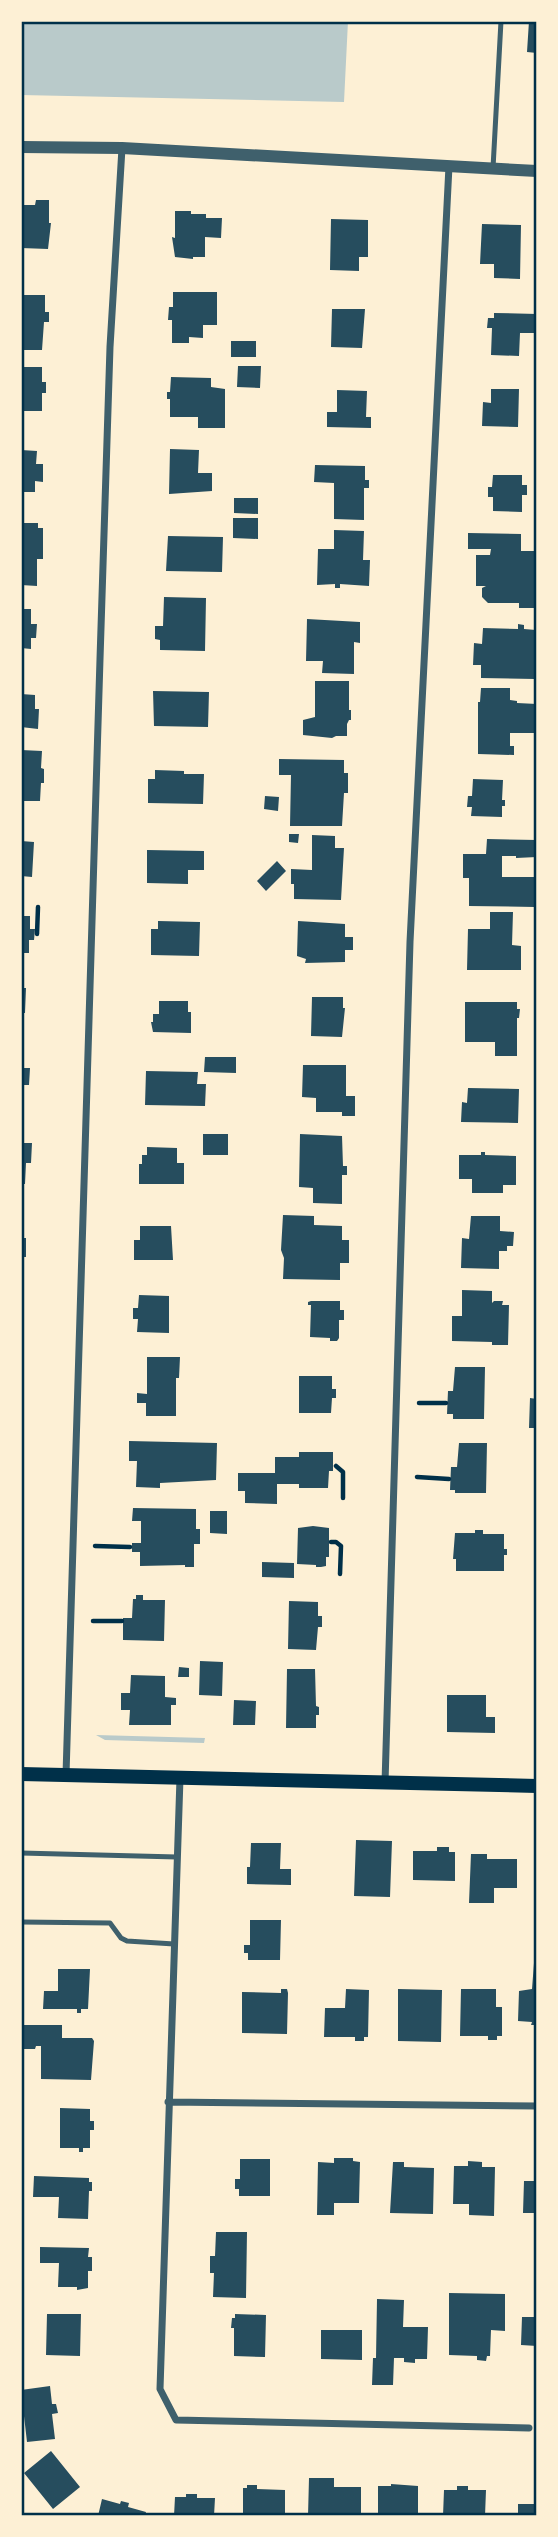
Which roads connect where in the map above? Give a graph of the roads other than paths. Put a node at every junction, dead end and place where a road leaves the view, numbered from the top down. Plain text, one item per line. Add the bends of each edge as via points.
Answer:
1 (501, 21) edge
2 (21, 147) edge
3 (122, 148) junction
4 (449, 166) junction
5 (493, 168) junction
6 (537, 171) edge
7 (21, 1774) edge
8 (66, 1776) junction
9 (180, 1778) junction
10 (385, 1783) junction
11 (537, 1786) edge
12 (21, 1853) edge
13 (177, 1857) junction
14 (21, 1922) edge
15 (174, 1944) junction
16 (168, 2102) junction
17 (537, 2106) edge
18 (529, 2428) dead end

1 - 5 lane
2 - 3 street
3 - 4 street
3 - 8 street via 110,346
4 - 5 street
4 - 10 street via 410,942
5 - 6 street
7 - 8 main road
8 - 9 main road
9 - 10 main road
9 - 13 street
10 - 11 main road
12 - 13 lane
13 - 15 street
14 - 15 lane via 110,1923 127,1941
15 - 16 street
16 - 17 street
16 - 18 street via 160,2389 176,2420

